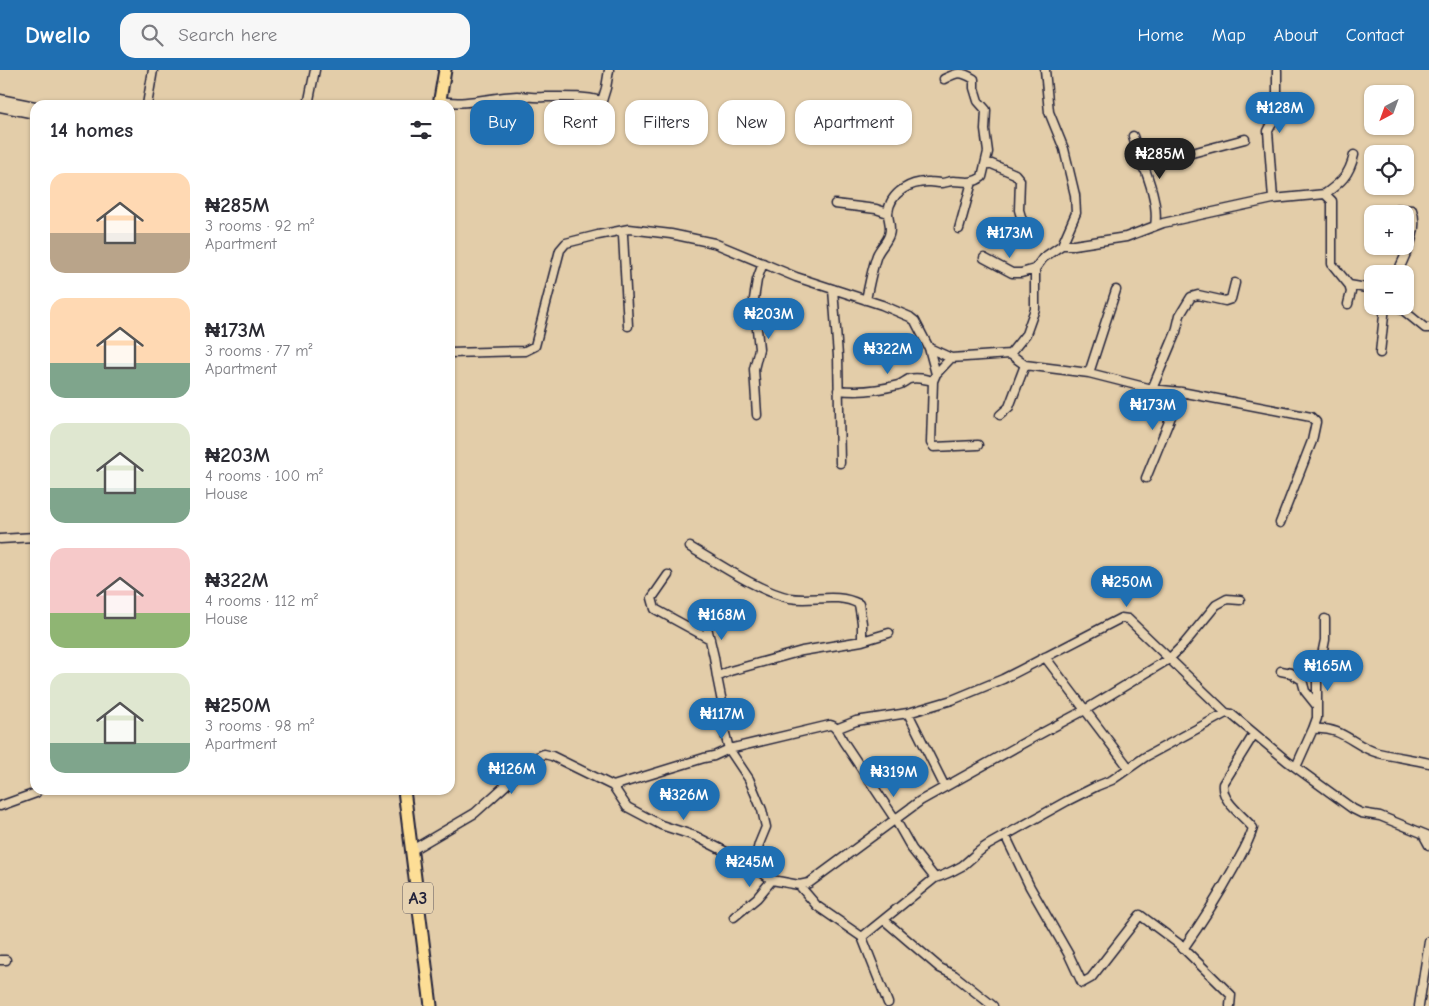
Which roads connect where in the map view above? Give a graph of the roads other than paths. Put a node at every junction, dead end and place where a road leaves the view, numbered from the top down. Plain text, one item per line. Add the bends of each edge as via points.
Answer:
1 (153, 70) edge
2 (315, 70) edge
3 (445, 70) edge
4 (609, 70) edge
5 (1045, 70) edge
6 (1277, 71) edge
7 (944, 79) dead end
8 (0, 99) edge
9 (148, 100) edge
10 (309, 100) edge
11 (440, 100) edge
12 (455, 103) edge
13 (30, 105) edge
14 (0, 107) edge
15 (30, 113) edge
16 (1133, 136) dead end
17 (1245, 139) dead end
18 (1354, 155) dead end
19 (987, 162) junction
20 (1144, 169) junction
21 (972, 182) junction
22 (1325, 194) junction
23 (1273, 199) junction
24 (835, 204) dead end
25 (888, 213) junction
26 (1414, 215) edge
27 (1022, 220) dead end
28 (1155, 226) junction
29 (959, 229) dead end
30 (621, 231) junction
31 (1414, 232) edge
32 (1062, 244) junction
33 (984, 258) dead end
34 (763, 263) junction
35 (1035, 269) junction
36 (1235, 282) dead end
37 (1349, 285) junction
38 (1364, 288) edge
39 (834, 289) junction
40 (1116, 290) dead end
41 (866, 300) junction
42 (1348, 304) dead end
43 (1384, 315) edge
44 (1409, 315) edge
45 (628, 326) dead end
46 (1429, 328) edge
47 (930, 348) junction
48 (455, 353) edge
49 (1380, 353) dead end
50 (1010, 354) junction
51 (951, 358) junction
52 (1025, 365) junction
53 (1089, 373) junction
54 (934, 378) junction
55 (1152, 389) junction
56 (838, 390) junction
57 (1181, 392) junction
58 (757, 415) dead end
59 (1000, 415) dead end
60 (978, 444) dead end
61 (840, 462) dead end
62 (1146, 478) dead end
63 (1280, 523) dead end
64 (30, 537) edge
65 (0, 539) edge
66 (690, 547) dead end
67 (668, 575) dead end
68 (1240, 600) dead end
69 (703, 610) dead end
70 (1325, 620) dead end
71 (889, 633) dead end
72 (710, 639) junction
73 (862, 641) junction
74 (1045, 657) junction
75 (1169, 659) junction
76 (1281, 671) dead end
77 (717, 677) junction
78 (1317, 679) junction
79 (1302, 680) junction
80 (1317, 706) junction
81 (1085, 710) junction
82 (908, 712) junction
83 (1226, 713) junction
84 (836, 729) junction
85 (1313, 729) junction
86 (1254, 734) junction
87 (729, 749) junction
88 (1429, 763) edge
89 (1296, 767) junction
90 (1129, 768) junction
91 (613, 786) junction
92 (945, 787) junction
93 (30, 795) edge
94 (405, 795) edge
95 (0, 806) edge
96 (895, 819) junction
97 (1005, 835) junction
98 (1426, 835) edge
99 (1429, 845) edge
100 (412, 850) junction
101 (755, 860) junction
102 (936, 878) junction
103 (772, 880) junction
104 (799, 885) junction
105 (734, 918) dead end
106 (884, 920) junction
107 (862, 937) junction
108 (1429, 941) edge
109 (1183, 948) junction
110 (888, 1003) dead end
111 (431, 1006) edge
112 (993, 1006) edge
113 (1230, 1006) edge
114 (1419, 1006) edge

1 - 9 street
2 - 10 street
3 - 11 highway
4 - 12 street via 602,101 566,96 516,96
5 - 32 street via 1049,112 1064,149 1075,195 1076,213
6 - 23 street via 1277,114 1268,131
7 - 19 street via 956,73 974,79 978,101 986,110
8 - 13 street
14 - 15 street
16 - 20 street
17 - 20 street via 1192,153 1156,158
18 - 22 street via 1343,180
19 - 21 street via 982,177
19 - 27 street via 1015,174 1020,180
20 - 28 street via 1157,215
21 - 25 street via 928,182 907,186 892,199
21 - 29 street
22 - 23 street
22 - 37 street via 1332,201 1332,264
23 - 28 street
24 - 25 street
25 - 41 street via 889,236 878,253
26 - 31 street
28 - 32 street via 1126,237
30 - 34 street via 671,234 714,243
30 - 45 street
30 - 48 street via 563,246 535,346 531,349
32 - 35 street via 1043,258
33 - 35 street via 1012,273
34 - 39 street
34 - 58 street via 754,299 759,349 754,369
35 - 50 street via 1035,310 1026,334
36 - 55 street via 1231,299 1191,297 1180,315
37 - 38 street
37 - 42 street
39 - 41 street
39 - 56 street
40 - 53 street
41 - 47 street via 910,318
43 - 49 street
44 - 46 street
47 - 51 street
47 - 54 street
50 - 51 street
50 - 52 street
51 - 54 street
52 - 53 street
52 - 59 street via 1009,407
53 - 55 street
54 - 56 street via 910,379 900,385 881,388
54 - 60 street via 931,443 934,447
55 - 57 street
56 - 61 street
57 - 62 street
57 - 63 street via 1304,414 1316,422 1312,441
64 - 65 street
66 - 73 street via 774,593 792,598 850,599 859,604
67 - 72 street via 652,598 655,610
68 - 75 street via 1227,599 1216,605
69 - 72 street
70 - 78 street via 1325,640
71 - 73 street
72 - 77 street
73 - 77 street via 802,651
74 - 75 street via 1121,618 1128,619
74 - 81 street
74 - 82 street via 952,700
75 - 81 street
75 - 83 street
76 - 79 street
77 - 87 street
78 - 79 street
78 - 80 street
79 - 80 street via 1305,691
80 - 85 street
81 - 90 street
81 - 92 street
82 - 84 street
82 - 92 street
83 - 86 street
83 - 90 street
84 - 87 street via 830,725
84 - 96 street
85 - 88 street via 1325,728 1377,752
85 - 89 street
86 - 89 street
86 - 109 street via 1222,790 1225,798 1253,828 1250,840 1221,892
87 - 91 street
87 - 101 street via 750,780 766,822
89 - 98 street via 1361,813 1380,816
90 - 97 street
91 - 100 street via 544,754 475,813
91 - 101 street via 627,807 661,825 695,836 746,862
92 - 96 street
93 - 95 street
94 - 100 highway, A3
96 - 102 street via 912,849
96 - 104 street via 824,874
97 - 102 street via 975,853 963,865
97 - 109 street via 1082,983 1091,978 1140,915
98 - 99 street
100 - 111 highway, A3
101 - 103 street via 757,869
102 - 106 street
103 - 104 street
103 - 105 street
104 - 107 street via 817,906
106 - 107 street
106 - 112 street via 940,968
107 - 110 street
108 - 114 street
109 - 113 street via 1231,995

